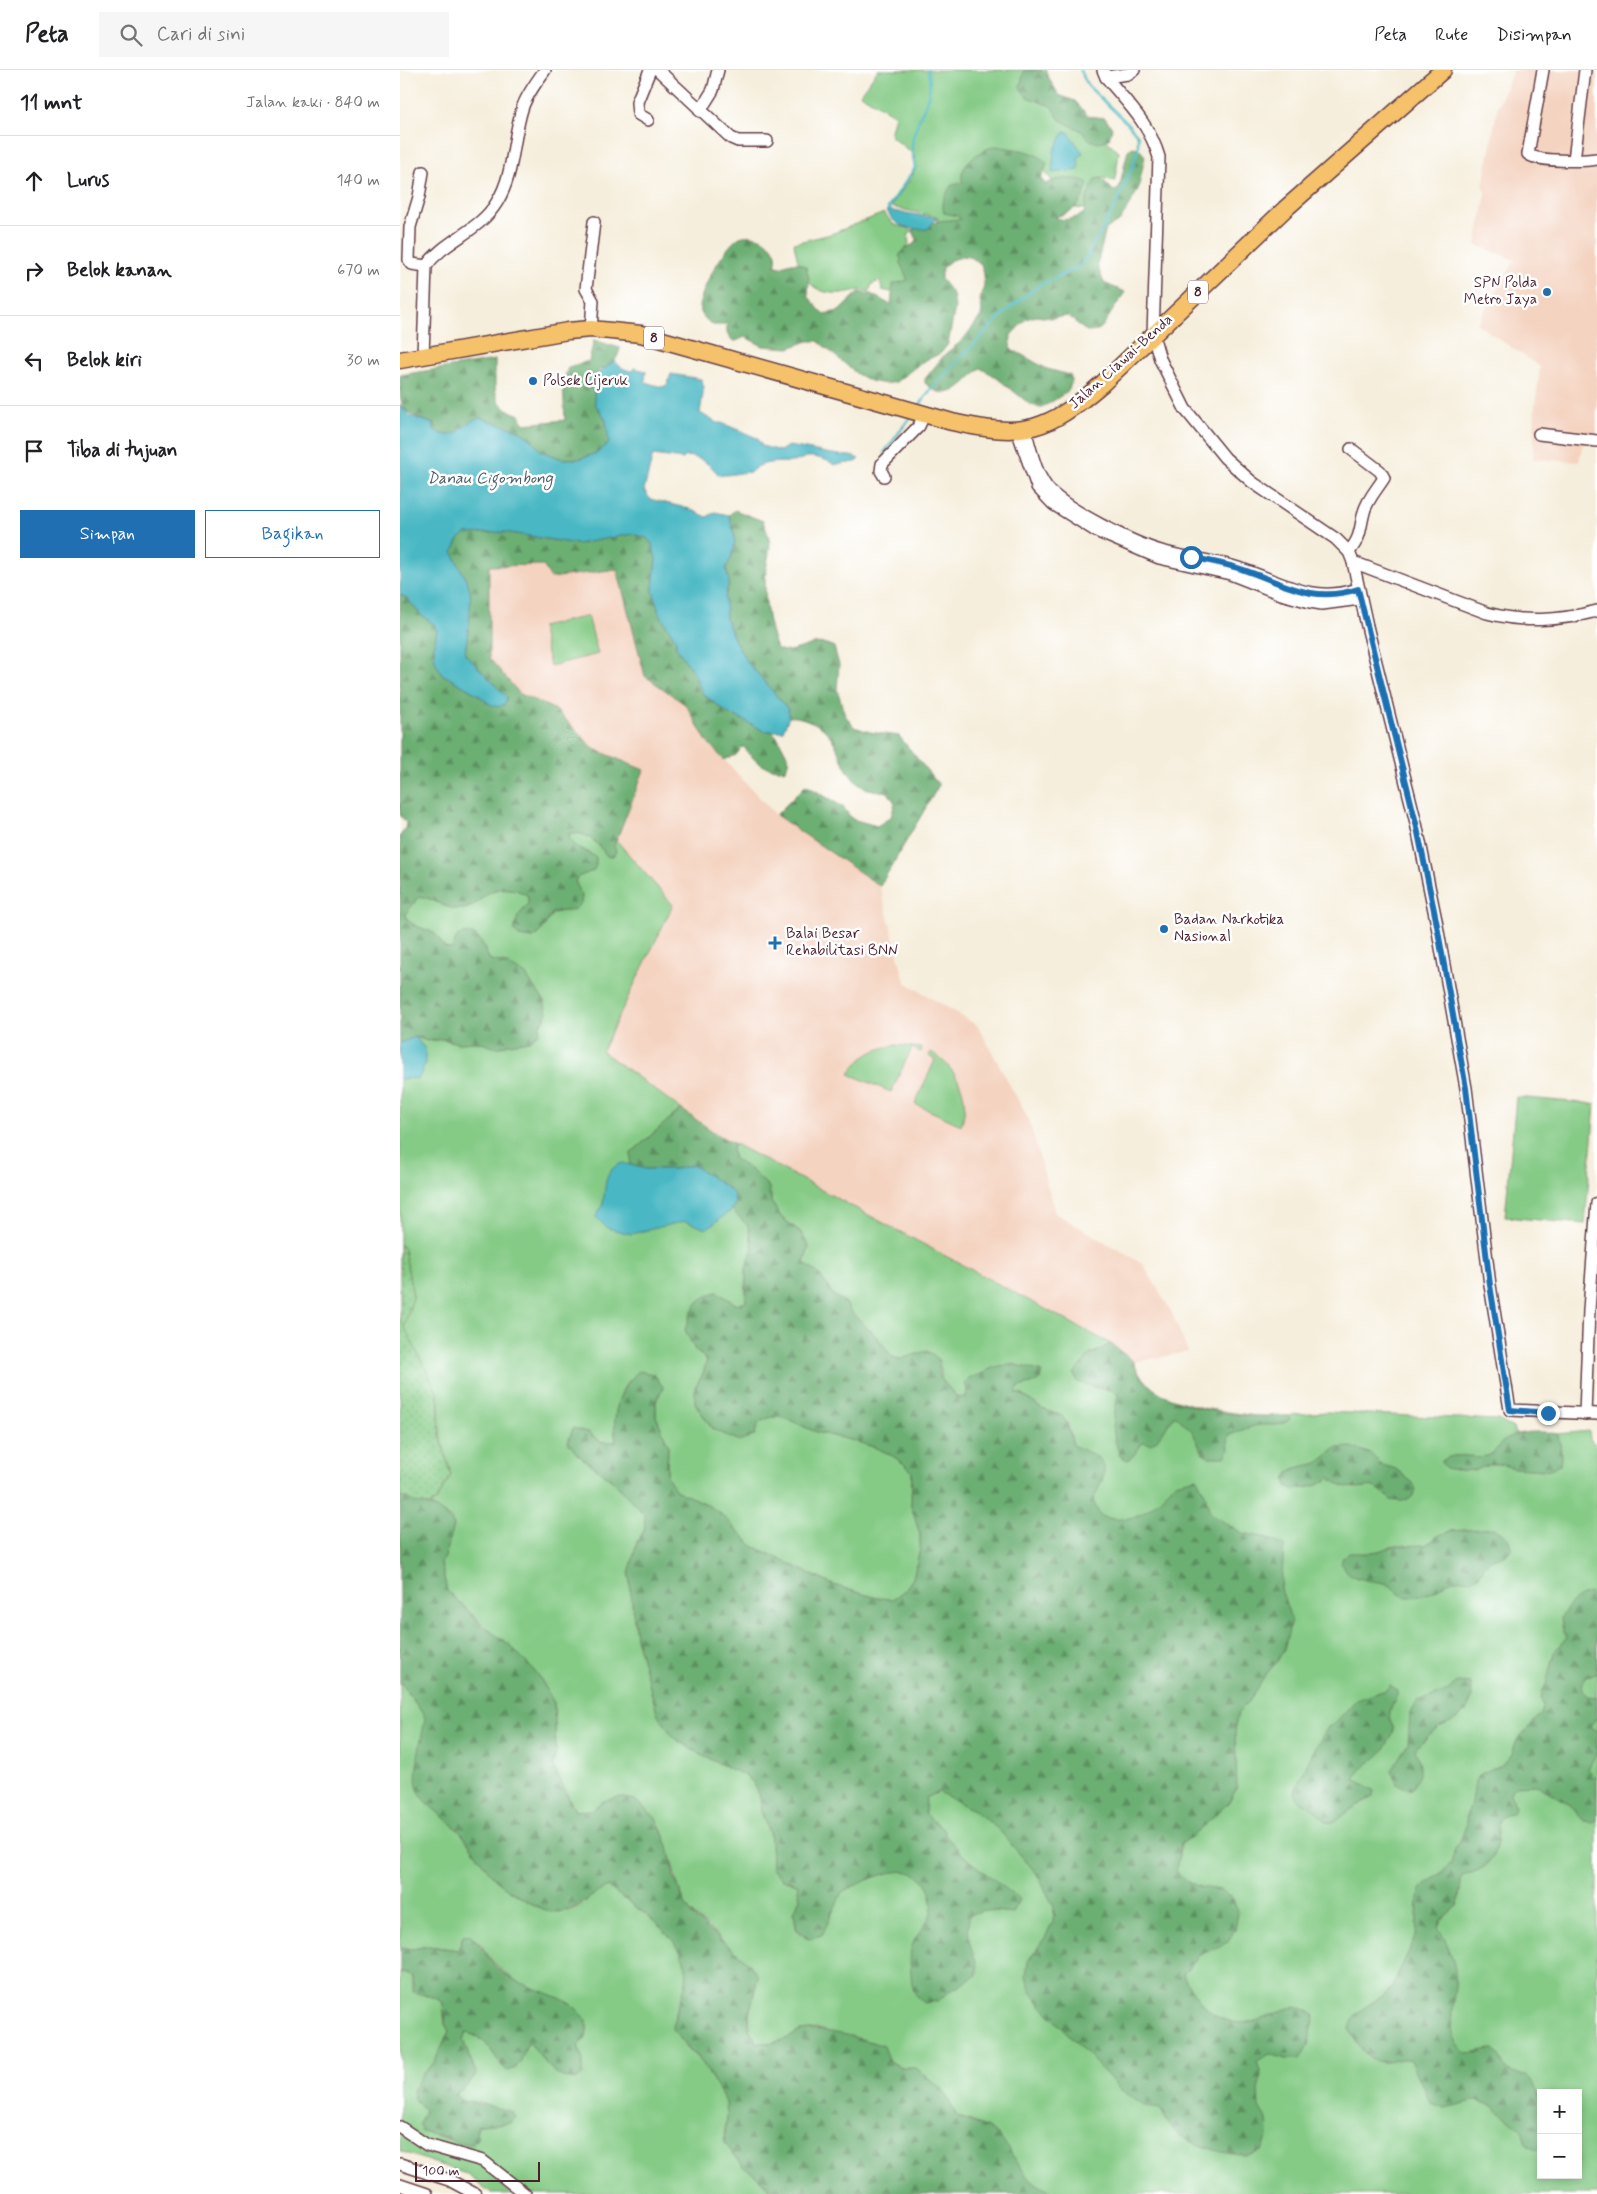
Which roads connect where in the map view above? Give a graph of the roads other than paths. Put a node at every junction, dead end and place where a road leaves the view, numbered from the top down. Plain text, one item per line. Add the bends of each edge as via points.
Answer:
1 (545, 70) edge
2 (650, 70) edge
3 (658, 70) edge
4 (718, 70) edge
5 (1134, 70) edge
6 (1443, 70) edge
7 (1542, 70) edge
8 (1585, 70) edge
9 (1105, 74) edge
10 (700, 111) junction
11 (648, 120) dead end
12 (768, 141) dead end
13 (1597, 158) edge
14 (1574, 160) junction
15 (423, 172) dead end
16 (594, 222) dead end
17 (426, 266) junction
18 (591, 329) junction
19 (1153, 334) junction
20 (423, 356) junction
21 (400, 360) edge
22 (922, 414) junction
23 (1021, 430) junction
24 (1540, 434) dead end
25 (1597, 441) edge
26 (1351, 449) dead end
27 (884, 476) dead end
28 (1351, 557) junction
29 (1359, 594) junction
30 (1597, 611) edge
31 (1597, 1203) edge
32 (1595, 1258) edge
33 (1585, 1414) junction
34 (1597, 1414) edge
35 (400, 2127) edge
36 (400, 2164) edge
37 (421, 2170) junction
38 (400, 2185) edge
39 (416, 2190) junction
40 (427, 2194) edge
41 (475, 2194) edge
42 (525, 2194) edge

1 - 17 street via 523,107 513,158 498,202 483,221
2 - 11 street via 636,105 638,114
3 - 10 street
4 - 10 street via 713,90
5 - 9 street via 1128,74
6 - 19 highway, Jalan Ciawai-Benda / 8
7 - 14 street via 1528,154
8 - 14 street
9 - 19 street via 1145,124 1159,157
10 - 12 street via 731,138
13 - 14 street
15 - 17 street via 420,197 410,227 409,260 412,264
16 - 18 street via 586,289 593,301
17 - 20 street
18 - 20 highway, 8
18 - 22 highway, 8 via 641,334
19 - 23 highway, Jalan Ciawai-Benda / 8 via 1074,407 1052,420
19 - 28 street via 1160,359 1185,409 1225,458 1252,482 1325,531
20 - 21 highway, 8
22 - 23 highway, Jalan Ciawai-Benda / 8 via 988,430
22 - 27 street via 919,426 882,464
23 - 29 street via 1051,491 1100,524 1161,551 1284,587 1312,594
24 - 25 street
26 - 28 street via 1380,471 1384,478 1364,511 1360,535
28 - 29 street
28 - 30 street via 1504,618 1557,620
29 - 33 street via 1416,823 1461,1054 1490,1285 1510,1410
31 - 32 street
32 - 33 street
33 - 34 street
35 - 42 street via 428,2145 483,2161
36 - 37 street
37 - 39 street
37 - 41 street via 450,2180
38 - 39 street
39 - 40 street

